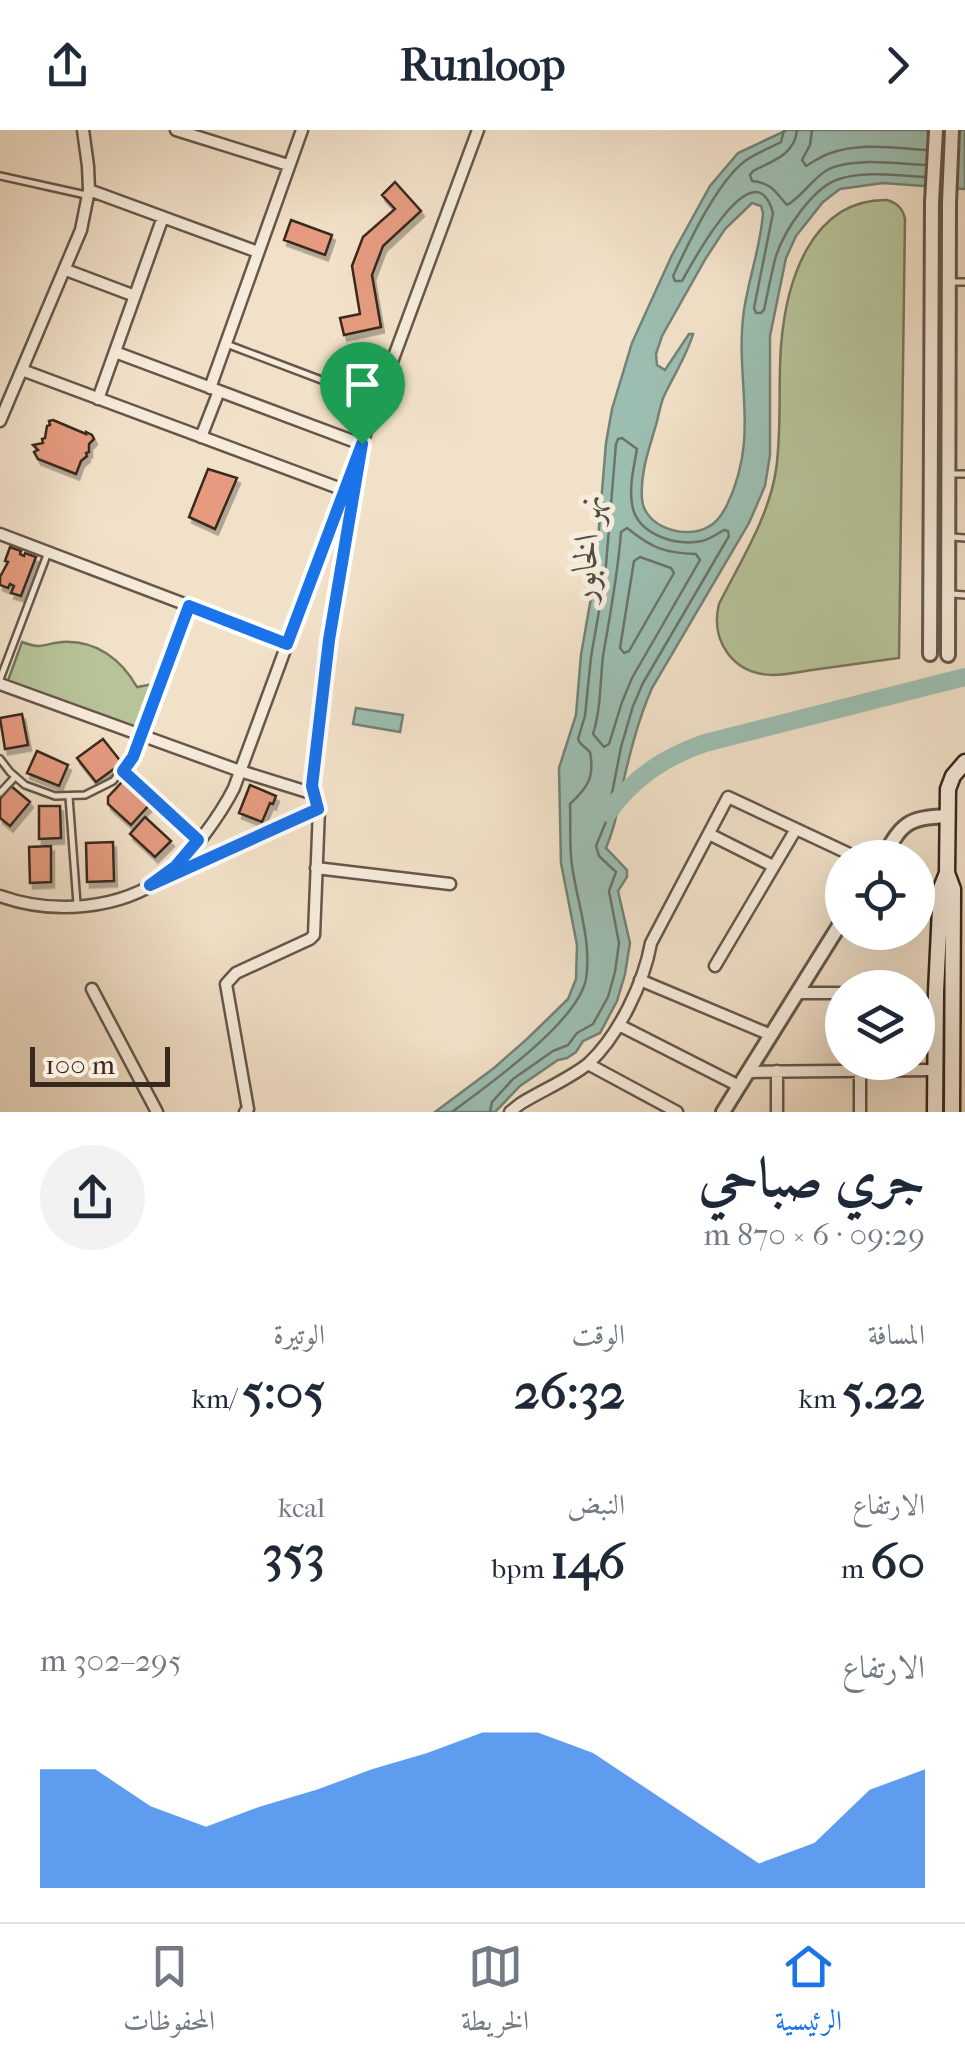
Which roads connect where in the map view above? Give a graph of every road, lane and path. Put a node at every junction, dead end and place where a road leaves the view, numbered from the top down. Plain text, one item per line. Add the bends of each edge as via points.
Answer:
1 (83, 130) edge
2 (176, 130) edge
3 (302, 130) edge
4 (936, 130) edge
5 (952, 130) edge
6 (474, 131) edge
7 (288, 165) junction
8 (0, 176) edge
9 (89, 193) junction
10 (163, 217) junction
11 (932, 233) junction
12 (949, 233) junction
13 (258, 252) junction
14 (66, 270) junction
15 (949, 282) junction
16 (965, 282) edge
17 (134, 296) junction
18 (226, 344) junction
19 (115, 352) junction
20 (22, 370) junction
21 (214, 389) junction
22 (360, 395) dead end
23 (98, 399) junction
24 (0, 421) edge
25 (200, 437) junction
26 (362, 444) junction
27 (949, 474) junction
28 (965, 474) edge
29 (344, 490) junction
30 (0, 534) edge
31 (948, 538) junction
32 (965, 538) edge
33 (48, 552) junction
34 (948, 594) junction
35 (965, 594) edge
36 (189, 606) junction
37 (287, 644) junction
38 (930, 654) dead end
39 (948, 654) dead end
40 (0, 681) edge
41 (141, 736) junction
42 (0, 758) edge
43 (965, 762) edge
44 (123, 771) junction
45 (240, 771) junction
46 (15, 777) junction
47 (0, 792) edge
48 (314, 794) junction
49 (69, 797) junction
50 (318, 809) junction
51 (947, 816) junction
52 (796, 829) junction
53 (709, 834) junction
54 (198, 840) junction
55 (892, 840) edge
56 (825, 843) edge
57 (773, 866) junction
58 (316, 868) junction
59 (947, 873) junction
60 (450, 884) dead end
61 (150, 885) junction
62 (0, 896) edge
63 (77, 907) junction
64 (825, 948) edge
65 (715, 966) dead end
66 (640, 980) junction
67 (959, 987) edge
68 (92, 989) dead end
69 (797, 993) junction
70 (825, 993) edge
71 (619, 1025) junction
72 (771, 1035) junction
73 (935, 1047) edge
74 (588, 1064) junction
75 (825, 1068) edge
76 (777, 1071) junction
77 (748, 1072) junction
78 (860, 1080) edge
79 (934, 1080) edge
80 (739, 1086) junction
81 (524, 1108) edge
82 (158, 1112) edge
83 (244, 1112) edge
84 (510, 1112) edge
85 (677, 1112) edge
86 (722, 1112) edge
87 (777, 1112) edge
88 (860, 1112) edge
89 (934, 1112) edge
90 (952, 1112) edge

1 - 9 street
2 - 7 street
3 - 7 street
4 - 11 street
5 - 12 street
6 - 26 street
7 - 13 street
8 - 9 lane
9 - 10 street
9 - 14 street
10 - 13 street
10 - 17 street
11 - 12 street
11 - 38 street
12 - 15 street
13 - 18 street
14 - 17 street
14 - 20 street
15 - 16 lane
15 - 27 street
17 - 19 street
18 - 21 street
18 - 22 lane
19 - 21 street
19 - 23 street
20 - 23 street
20 - 24 street
21 - 25 street
21 - 26 street
23 - 25 street
25 - 29 street
26 - 29 street
26 - 48 street via 329,640
27 - 28 lane
27 - 31 street
29 - 37 street
30 - 33 street
31 - 32 lane
31 - 34 street
33 - 36 street
33 - 40 lane
34 - 35 lane
34 - 39 street
36 - 37 street
36 - 41 lane
37 - 45 street
40 - 41 street
41 - 44 lane
41 - 45 street
42 - 46 lane
43 - 51 main road via 950,782
44 - 49 lane via 95,791
44 - 54 lane
45 - 48 street
45 - 54 street
46 - 47 lane
46 - 49 lane via 44,794
48 - 50 street
49 - 63 lane
50 - 58 street
50 - 61 street
51 - 55 street via 905,824
51 - 59 main road
52 - 53 street via 728,797
52 - 56 street
52 - 57 street
53 - 57 street
53 - 66 street via 650,942
54 - 61 street
57 - 65 street
58 - 60 street
58 - 83 street via 314,934 226,984
59 - 67 main road
59 - 73 main road
61 - 63 street
62 - 63 street
64 - 69 street
66 - 71 street
66 - 72 street
67 - 90 main road
68 - 82 street
69 - 70 street
69 - 72 street
71 - 74 street
71 - 80 street
72 - 77 street
74 - 81 street
74 - 85 street
75 - 76 street
76 - 77 street
76 - 87 street
77 - 80 street
78 - 88 street
79 - 89 main road
80 - 86 street
81 - 84 street

